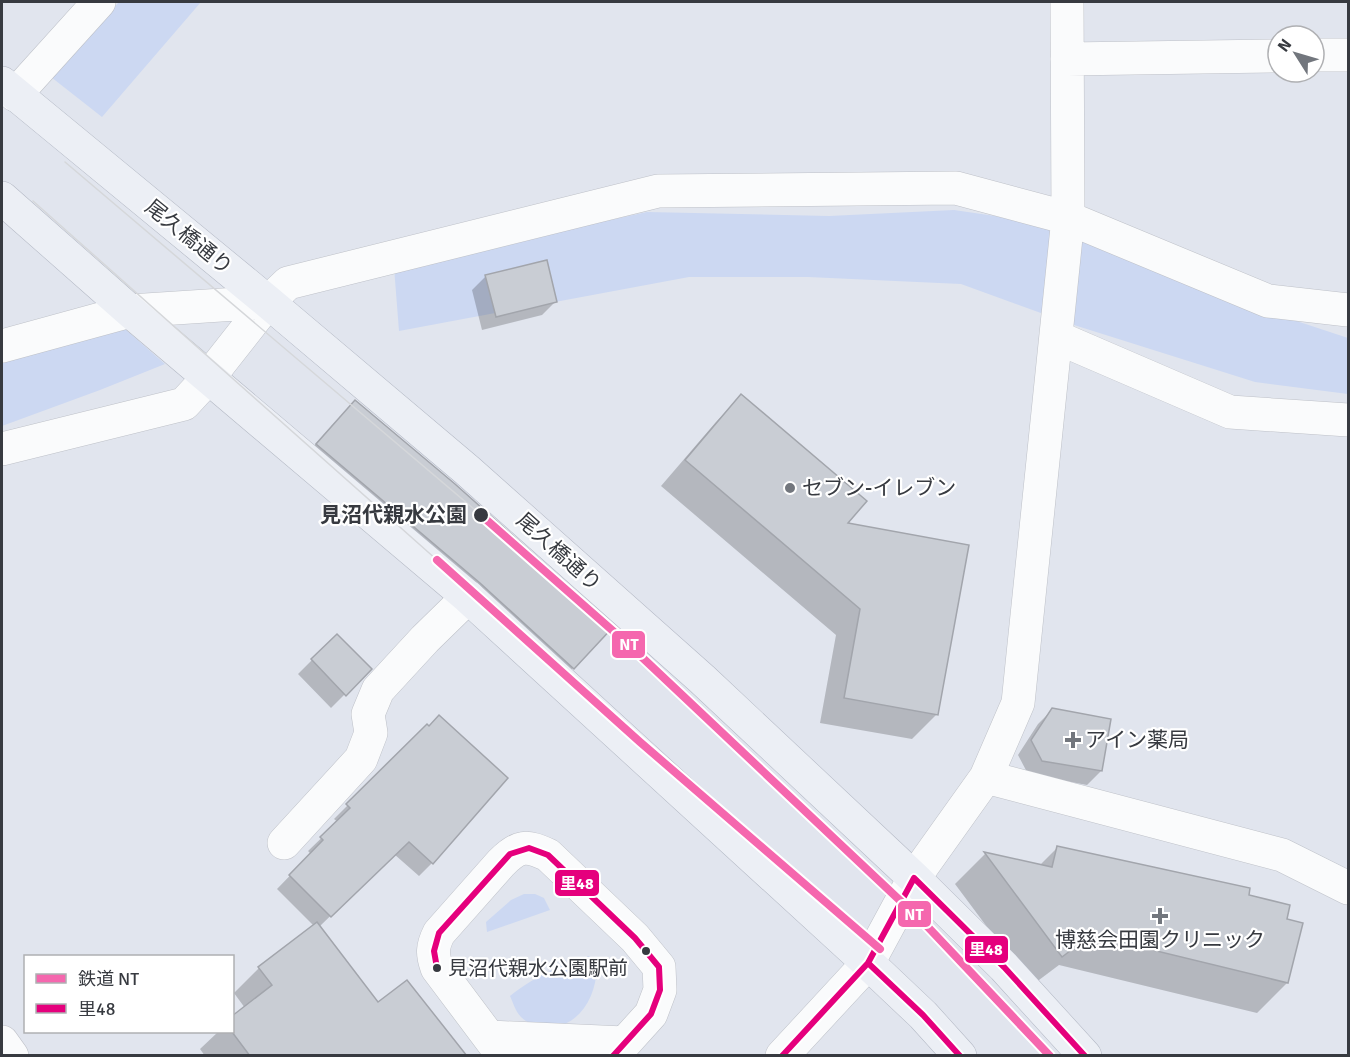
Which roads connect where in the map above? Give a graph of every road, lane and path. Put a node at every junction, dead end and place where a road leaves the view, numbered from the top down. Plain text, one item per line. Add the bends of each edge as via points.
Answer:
1 (99, 2) edge
2 (1067, 2) edge
3 (1348, 55) edge
4 (1266, 56) edge
5 (1326, 56) edge
6 (1067, 59) junction
7 (8, 89) edge
8 (2, 198) edge
9 (1068, 218) junction
10 (268, 302) junction
11 (1348, 310) edge
12 (130, 311) junction
13 (1056, 337) junction
14 (2, 346) edge
15 (210, 377) junction
16 (1348, 420) edge
17 (2, 449) edge
18 (468, 597) junction
19 (986, 777) junction
20 (284, 843) dead end
21 (914, 878) junction
22 (1348, 888) edge
23 (868, 963) junction
24 (2, 1042) edge
25 (497, 1046) edge
26 (619, 1049) edge
27 (12, 1056) edge
28 (782, 1056) edge
29 (960, 1056) edge
30 (1085, 1056) edge

1 - 7 street
2 - 6 street
3 - 5 street
4 - 6 street
6 - 9 street
7 - 10 main road, 尾久橋通り
8 - 12 main road
9 - 10 street via 956,188 658,191 288,283
9 - 11 street via 1268,302
9 - 13 street
10 - 12 street
10 - 15 street
10 - 21 main road, 尾久橋通り via 693,671
12 - 14 street
12 - 15 main road
13 - 16 street via 1230,412
13 - 19 street via 1018,703
15 - 17 street via 184,404
15 - 18 main road
18 - 20 street via 378,690 368,714 371,733 361,759
18 - 23 main road
19 - 21 street
19 - 22 street via 1282,855
21 - 23 street
21 - 30 main road, 尾久橋通り via 1004,967
23 - 28 street
23 - 29 main road
24 - 27 street
25 - 26 street
25 - 26 street via 437,968 433,946 439,933 501,863 523,847 548,855 660,967 660,990 651,1014

